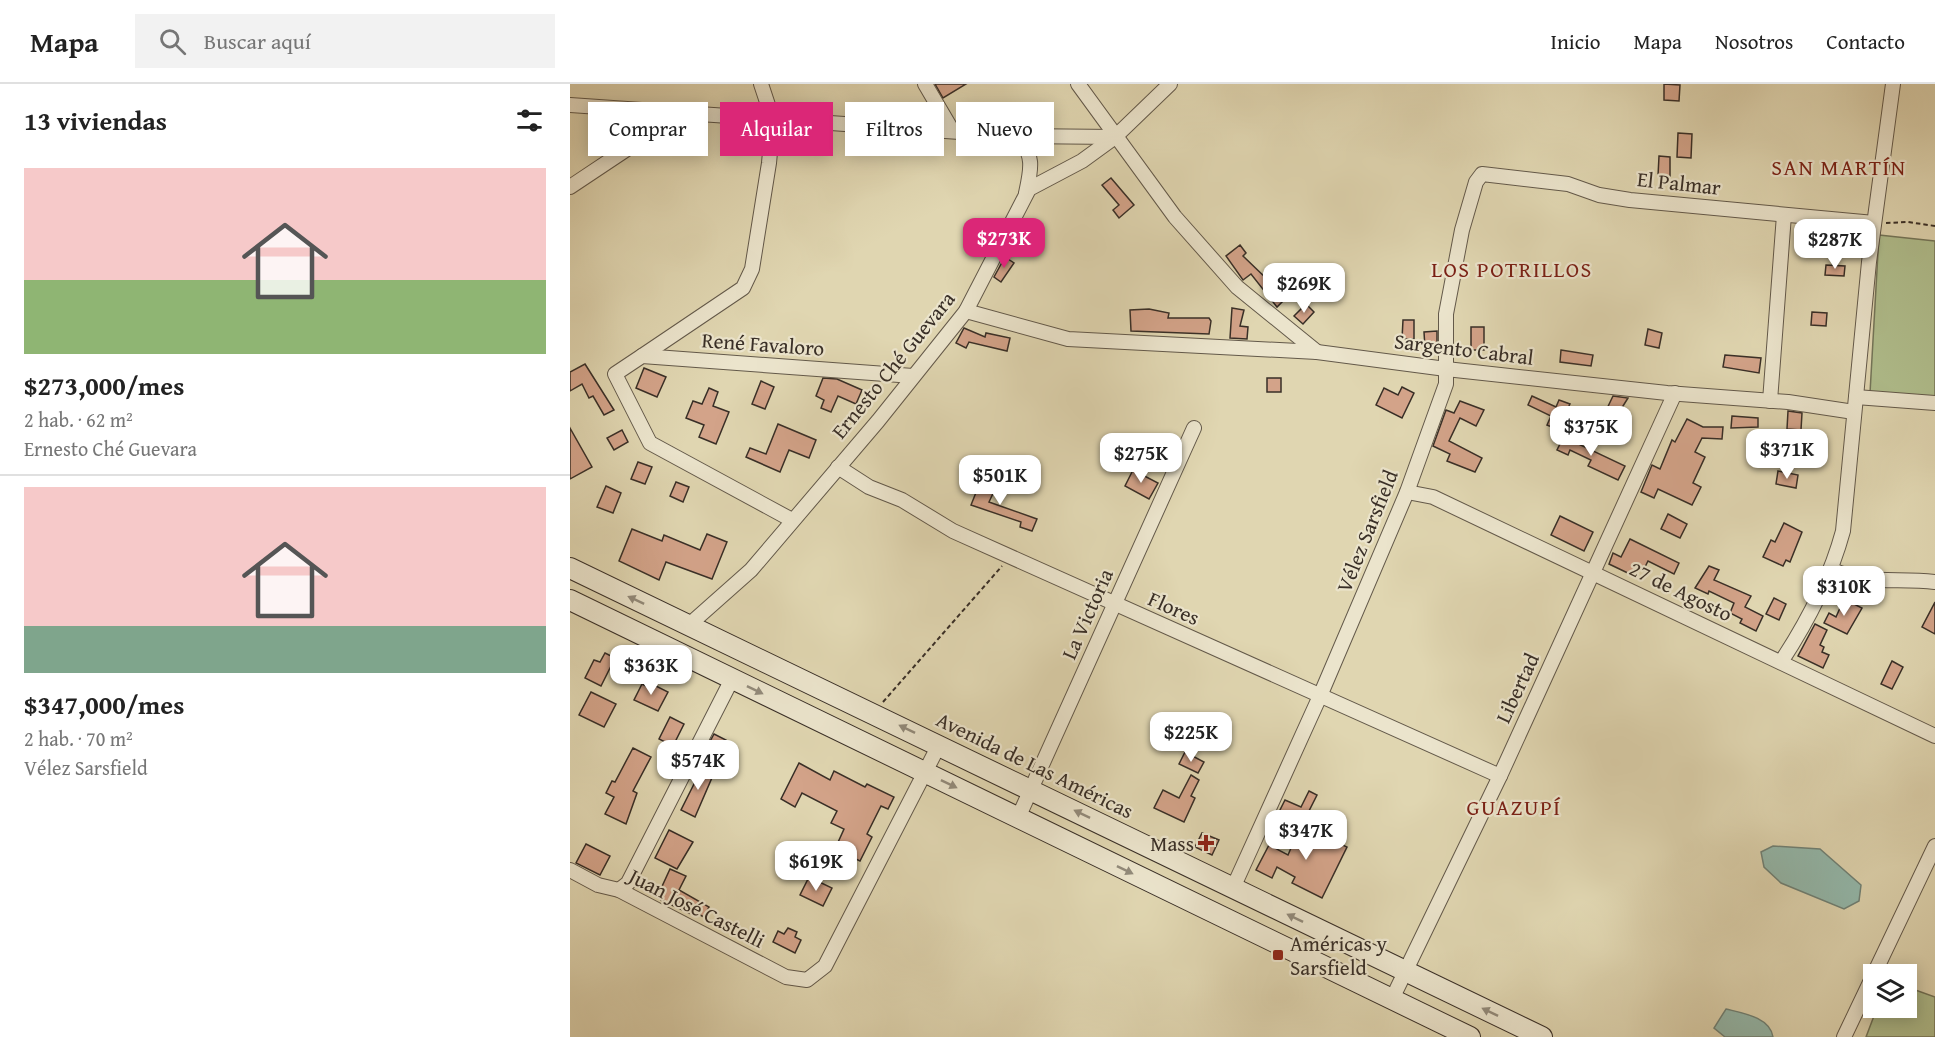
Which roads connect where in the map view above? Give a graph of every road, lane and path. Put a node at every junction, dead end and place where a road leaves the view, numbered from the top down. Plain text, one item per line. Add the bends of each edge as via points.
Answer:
1 (761, 84) edge
2 (925, 84) edge
3 (1078, 84) edge
4 (1170, 84) edge
5 (1893, 84) edge
6 (767, 102) edge
7 (570, 105) edge
8 (588, 107) edge
9 (833, 123) edge
10 (952, 130) junction
11 (956, 130) edge
12 (1054, 136) edge
13 (1115, 137) junction
14 (616, 156) edge
15 (770, 156) edge
16 (1030, 156) edge
17 (1482, 174) joint
18 (570, 187) edge
19 (1026, 193) junction
20 (1784, 215) junction
21 (1874, 223) junction
22 (1935, 226) edge
23 (966, 311) junction
24 (1317, 352) junction
25 (642, 356) junction
26 (1446, 369) junction
27 (913, 376) junction
28 (1675, 393) junction
29 (1770, 400) junction
30 (1935, 403) edge
31 (1855, 404) junction
32 (1194, 428) dead end
33 (838, 467) junction
34 (1407, 492) junction
35 (792, 520) junction
36 (1010, 557) junction
37 (570, 568) edge
38 (1831, 569) junction
39 (1593, 572) junction
40 (1935, 582) edge
41 (570, 600) edge
42 (1115, 604) junction
43 (689, 625) junction
44 (1780, 662) junction
45 (732, 679) junction
46 (1320, 696) junction
47 (873, 713) junction
48 (1935, 736) edge
49 (939, 745) junction
50 (925, 772) junction
51 (1500, 776) junction
52 (1031, 790) junction
53 (1018, 818) junction
54 (1935, 846) edge
55 (570, 870) edge
56 (1233, 888) junction
57 (619, 890) junction
58 (1407, 971) junction
59 (1392, 999) junction
60 (1470, 1037) edge
61 (1542, 1037) edge
62 (1844, 1037) edge

1 - 6 street
2 - 10 street
3 - 13 street
4 - 13 street
5 - 21 street
7 - 8 street
9 - 10 street
10 - 11 street
12 - 13 street
13 - 19 street
13 - 24 street via 1175,218 1237,287
14 - 18 street
15 - 25 street via 752,269 743,288
16 - 19 street, Ernesto Ché Guevara
17 - 20 street, El Palmar via 1568,184 1630,200
17 - 26 street, Vélez Sarsfield via 1476,182 1453,273 1444,336
19 - 23 street, Ernesto Ché Guevara
20 - 21 street, El Palmar
20 - 29 street
21 - 22 path
21 - 31 street
23 - 24 street, Sargento Cabral via 1068,339
23 - 27 street, Ernesto Ché Guevara
24 - 26 street, Sargento Cabral
25 - 27 street, René Favaloro
25 - 35 street via 615,374 650,442
26 - 28 street, Sargento Cabral
26 - 34 street, Vélez Sarsfield via 1446,384
27 - 33 street, Ernesto Ché Guevara
28 - 29 street, Sargento Cabral
28 - 39 street, Libertad
29 - 31 street, Sargento Cabral
30 - 31 street, Sargento Cabral
31 - 38 street via 1843,531
32 - 42 street, La Victoria
33 - 35 street, Ernesto Ché Guevara
33 - 36 street, Flores via 953,531
34 - 39 street, 27 de Agosto via 1433,496
34 - 46 street, Vélez Sarsfield
35 - 43 street, Ernesto Ché Guevara via 751,570
36 - 42 street, Flores
36 - 47 path
43 -> 37 main road, Avenida de Las Américas
38 - 40 street via 1845,577
38 - 44 street via 1807,622
39 - 44 street, 27 de Agosto
39 - 51 street, Libertad
41 - 45 main road
42 - 46 street, Flores
42 - 52 street, La Victoria
43 - 47 main road, Avenida de Las Américas
44 - 48 street, 27 de Agosto
45 -> 50 main road
45 - 57 street via 628,883
46 - 51 street, Flores
46 - 56 street, Vélez Sarsfield
49 -> 47 main road, Avenida de Las Américas
49 - 50 street
49 - 52 main road, Avenida de Las Américas
50 -> 53 main road
50 - 57 street, Juan José Castelli via 825,966 807,980 786,976
51 - 58 street, Libertad
52 - 53 street, La Victoria
56 -> 52 main road, Avenida de Las Américas
53 -> 59 main road
54 - 62 street
55 - 57 street, Juan José Castelli via 598,885
58 -> 56 main road, Avenida de Las Américas
58 - 59 street, Libertad
61 -> 58 main road, Avenida de Las Américas
59 - 60 main road

